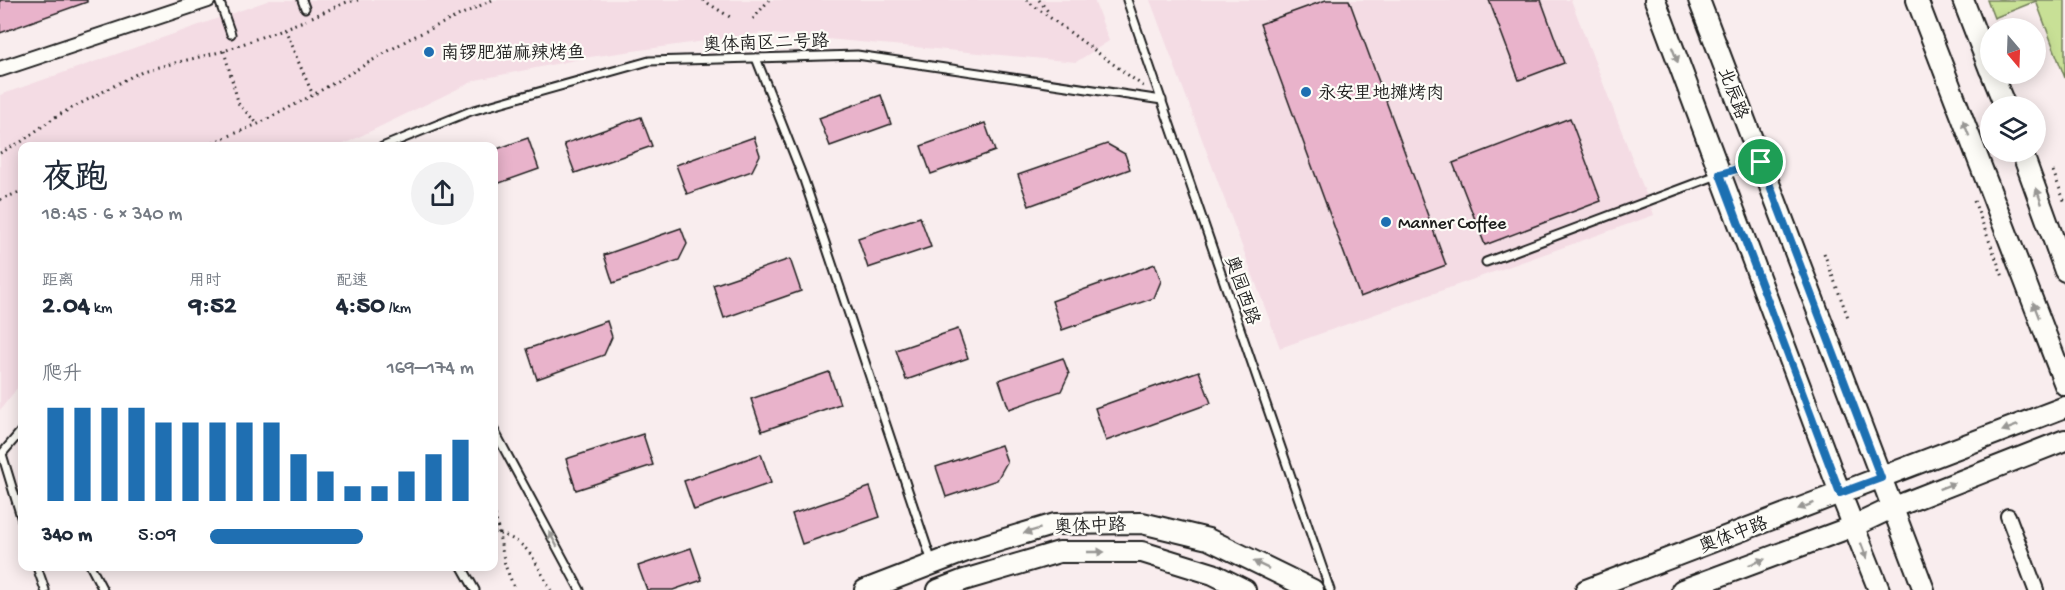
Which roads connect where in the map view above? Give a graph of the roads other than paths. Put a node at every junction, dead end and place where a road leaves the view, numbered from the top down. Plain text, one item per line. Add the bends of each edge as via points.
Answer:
1 (208, 0) edge
2 (219, 0) edge
3 (302, 0) edge
4 (1126, 0) edge
5 (1655, 0) edge
6 (1699, 0) edge
7 (1917, 0) edge
8 (1963, 0) edge
9 (305, 8) dead end
10 (231, 34) dead end
11 (1980, 44) edge
12 (756, 58) junction
13 (0, 69) edge
14 (1162, 100) junction
15 (394, 142) edge
16 (1761, 162) junction
17 (2026, 162) edge
18 (1720, 174) junction
19 (1486, 262) dead end
20 (2065, 271) edge
21 (2065, 385) edge
22 (2065, 407) edge
23 (18, 435) edge
24 (498, 437) edge
25 (2065, 440) edge
26 (1, 455) edge
27 (1881, 478) junction
28 (1840, 493) junction
29 (18, 508) edge
30 (1892, 508) junction
31 (2008, 516) dead end
32 (1854, 526) junction
33 (933, 564) junction
34 (38, 571) edge
35 (93, 571) edge
36 (464, 571) edge
37 (45, 590) edge
38 (103, 590) edge
39 (475, 590) edge
40 (580, 590) edge
41 (865, 590) edge
42 (939, 590) edge
43 (1245, 590) edge
44 (1313, 590) edge
45 (1330, 590) edge
46 (1586, 590) edge
47 (1682, 590) edge
48 (1879, 590) edge
49 (1924, 590) edge
50 (2036, 590) edge

1 - 13 street
2 - 10 lane
3 - 9 lane
4 - 14 lane, 奥园西路
5 -> 18 main road
6 - 16 main road, 北辰路
21 -> 7 main road
8 - 11 main road
12 - 14 lane, 奥体南区二号路 via 857,55
12 - 15 lane, 奥体南区二号路 via 649,61 471,111
12 - 33 lane via 804,180
14 - 45 lane, 奥园西路
16 - 18 lane
16 - 27 main road, 北辰路
20 -> 17 main road
18 - 19 lane
18 - 28 main road
22 -> 27 main road, 奥体中路
23 - 26 lane
40 -> 24 lane
30 -> 25 main road, 奥体中路
26 - 29 lane
27 - 28 main road, 奥体中路
27 - 30 main road, 北辰路
28 - 32 main road
28 -> 46 main road, 奥体中路
30 - 32 main road, 奥体中路
30 - 49 main road, 北辰路
31 - 50 street
47 -> 32 main road, 奥体中路
32 -> 48 main road
33 - 41 main road, 奥体中路
44 -> 33 main road, 奥体中路 via 1208,539 1142,523 1055,524
34 - 37 lane
35 - 38 lane
36 - 39 lane
42 -> 43 main road, 奥体中路 via 1059,552 1142,552 1213,574

